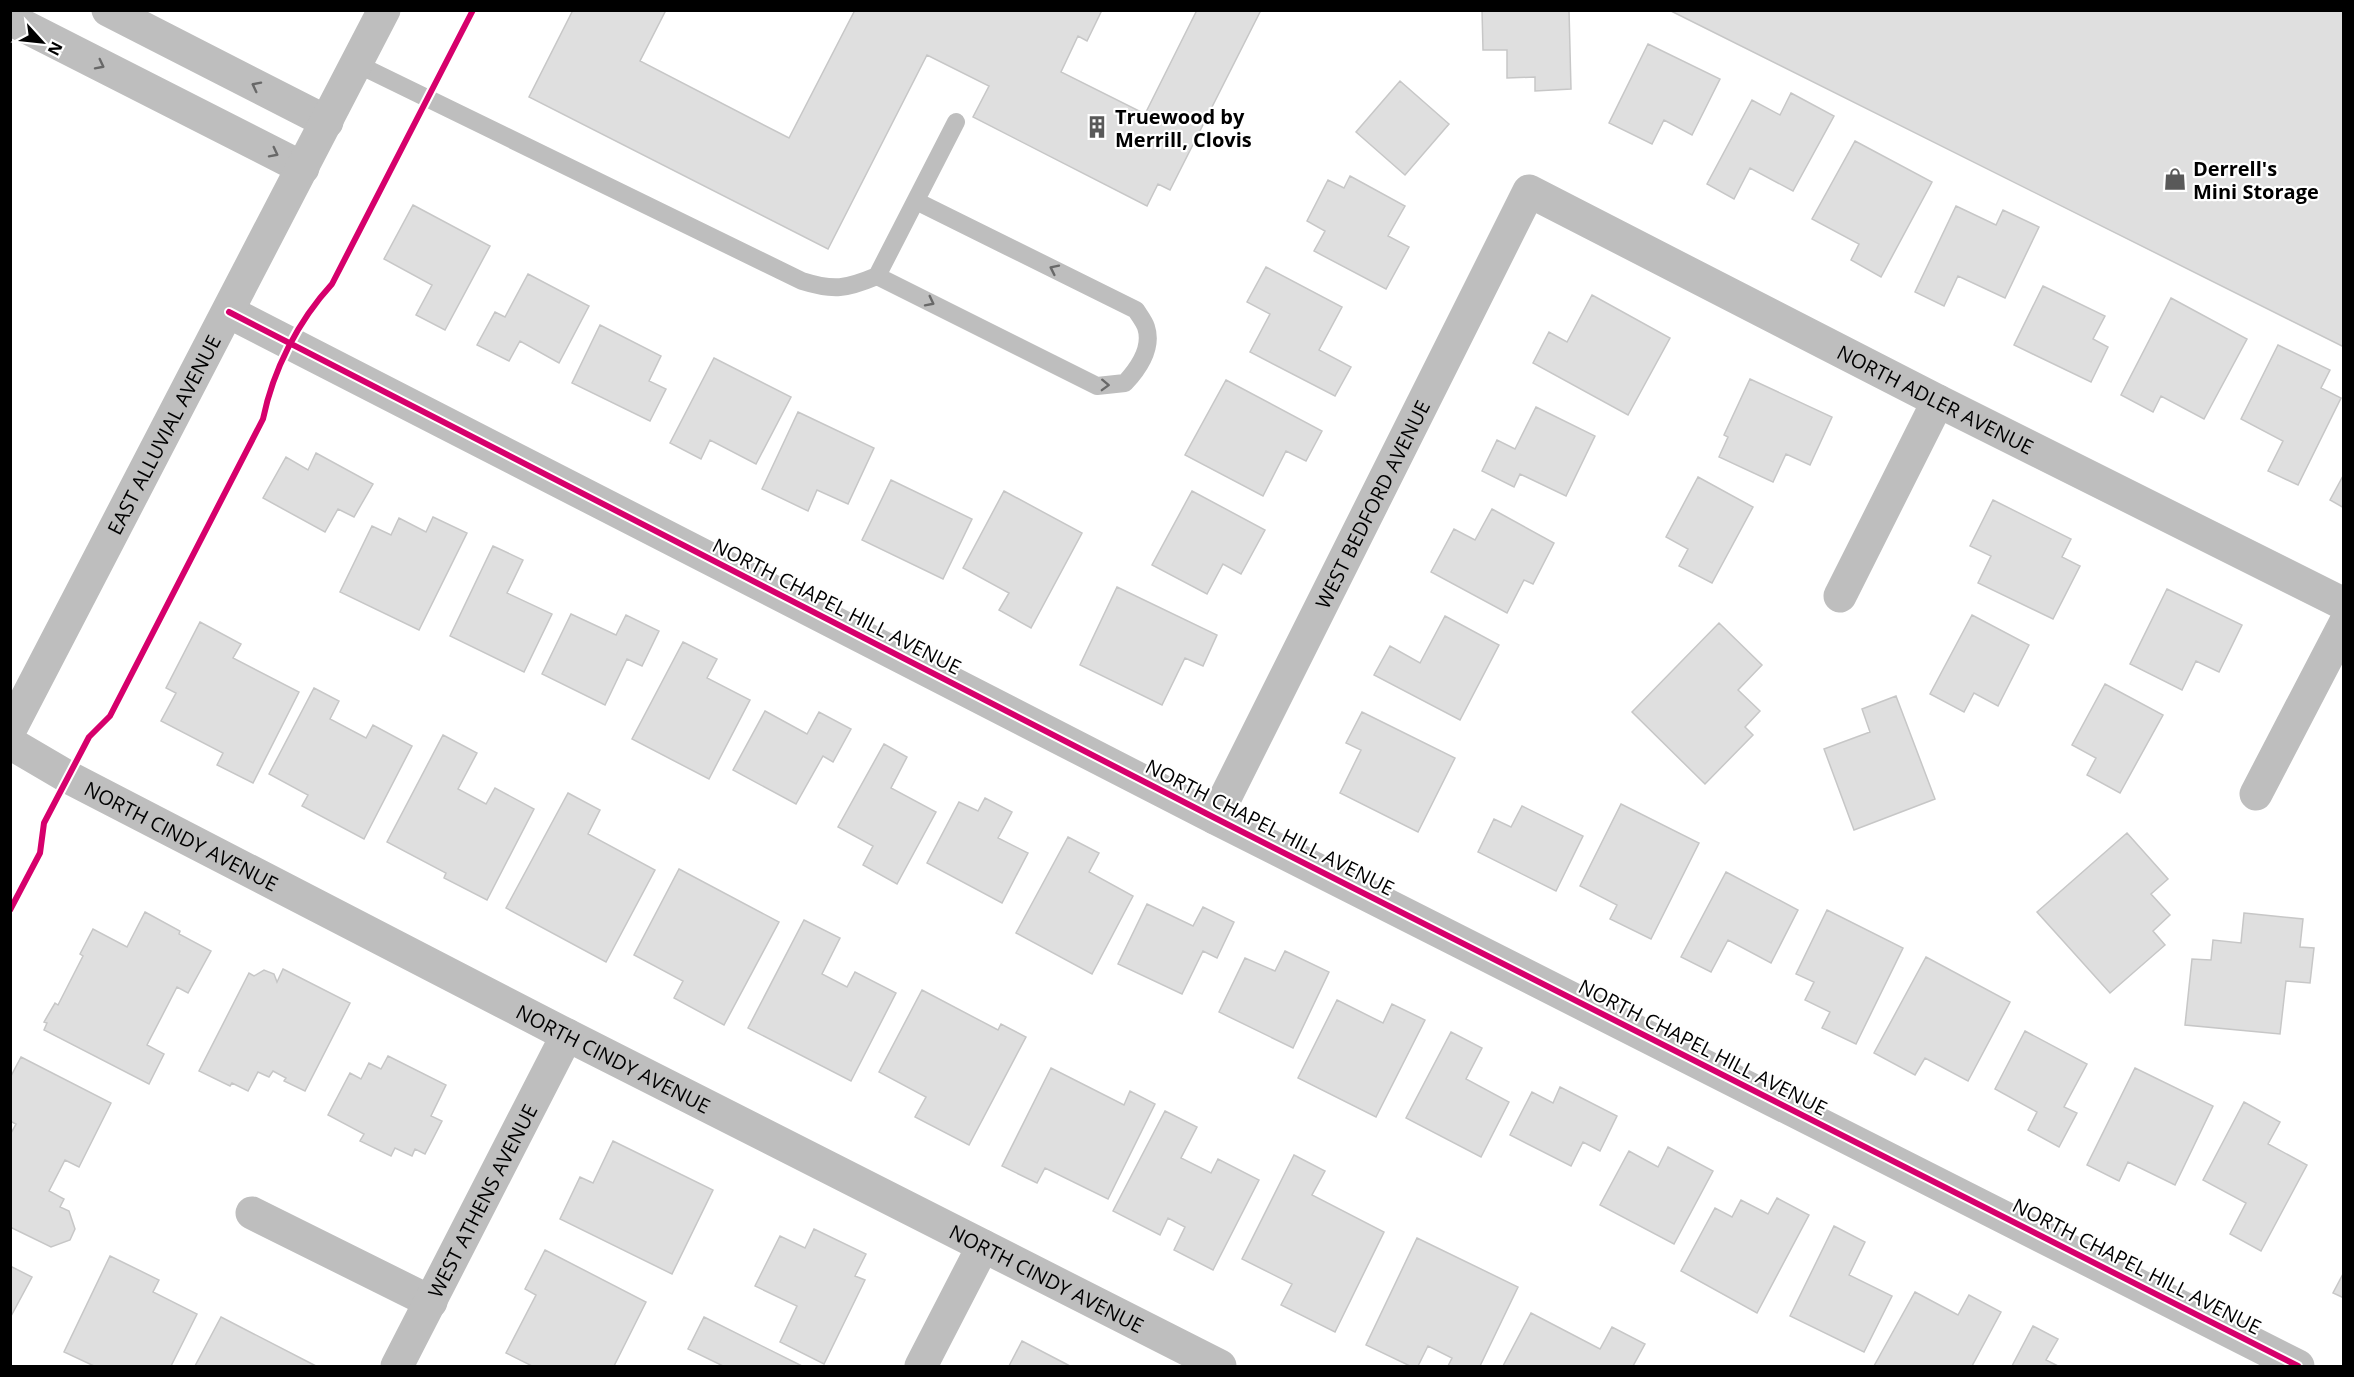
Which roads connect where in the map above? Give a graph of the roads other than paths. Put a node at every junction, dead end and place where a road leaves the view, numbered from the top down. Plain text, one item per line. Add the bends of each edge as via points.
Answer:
1 (108, 10) edge
2 (384, 10) edge
3 (10, 19) edge
4 (357, 63) junction
5 (327, 122) junction
6 (956, 122) dead end
7 (303, 168) junction
8 (1529, 191) joint
9 (916, 201) junction
10 (877, 276) junction
11 (229, 312) junction
12 (1938, 401) junction
13 (1840, 596) dead end
14 (2343, 604) edge
15 (2343, 625) edge
16 (10, 730) edge
17 (10, 743) edge
18 (2256, 794) dead end
19 (1215, 818) junction
20 (567, 1035) junction
21 (252, 1214) dead end
22 (983, 1246) junction
23 (431, 1302) junction
24 (397, 1366) edge
25 (921, 1366) edge
26 (1220, 1366) edge
27 (2298, 1366) edge

5 -> 1 street
2 - 4 street, EAST ALLUVIAL AVENUE
3 -> 7 street
4 - 5 street, EAST ALLUVIAL AVENUE
4 - 10 lane via 802,281 827,289 854,286
5 - 7 street, EAST ALLUVIAL AVENUE
6 - 9 lane
7 - 11 street, EAST ALLUVIAL AVENUE
8 - 12 street, NORTH ADLER AVENUE
8 - 19 street, WEST BEDFORD AVENUE
9 - 10 lane
10 -> 9 lane via 1097,386 1125,383 1139,368 1146,349 1146,327 1136,310
11 - 16 street, EAST ALLUVIAL AVENUE
11 - 19 street, NORTH CHAPEL HILL AVENUE
12 - 13 street
12 - 14 street, NORTH ADLER AVENUE
15 - 18 street
17 - 20 street, NORTH CINDY AVENUE via 68,777
19 - 27 street, NORTH CHAPEL HILL AVENUE
20 - 22 street, NORTH CINDY AVENUE
20 - 23 street, WEST ATHENS AVENUE
21 - 23 street
22 - 25 street
22 - 26 street, NORTH CINDY AVENUE
23 - 24 street, WEST ATHENS AVENUE

